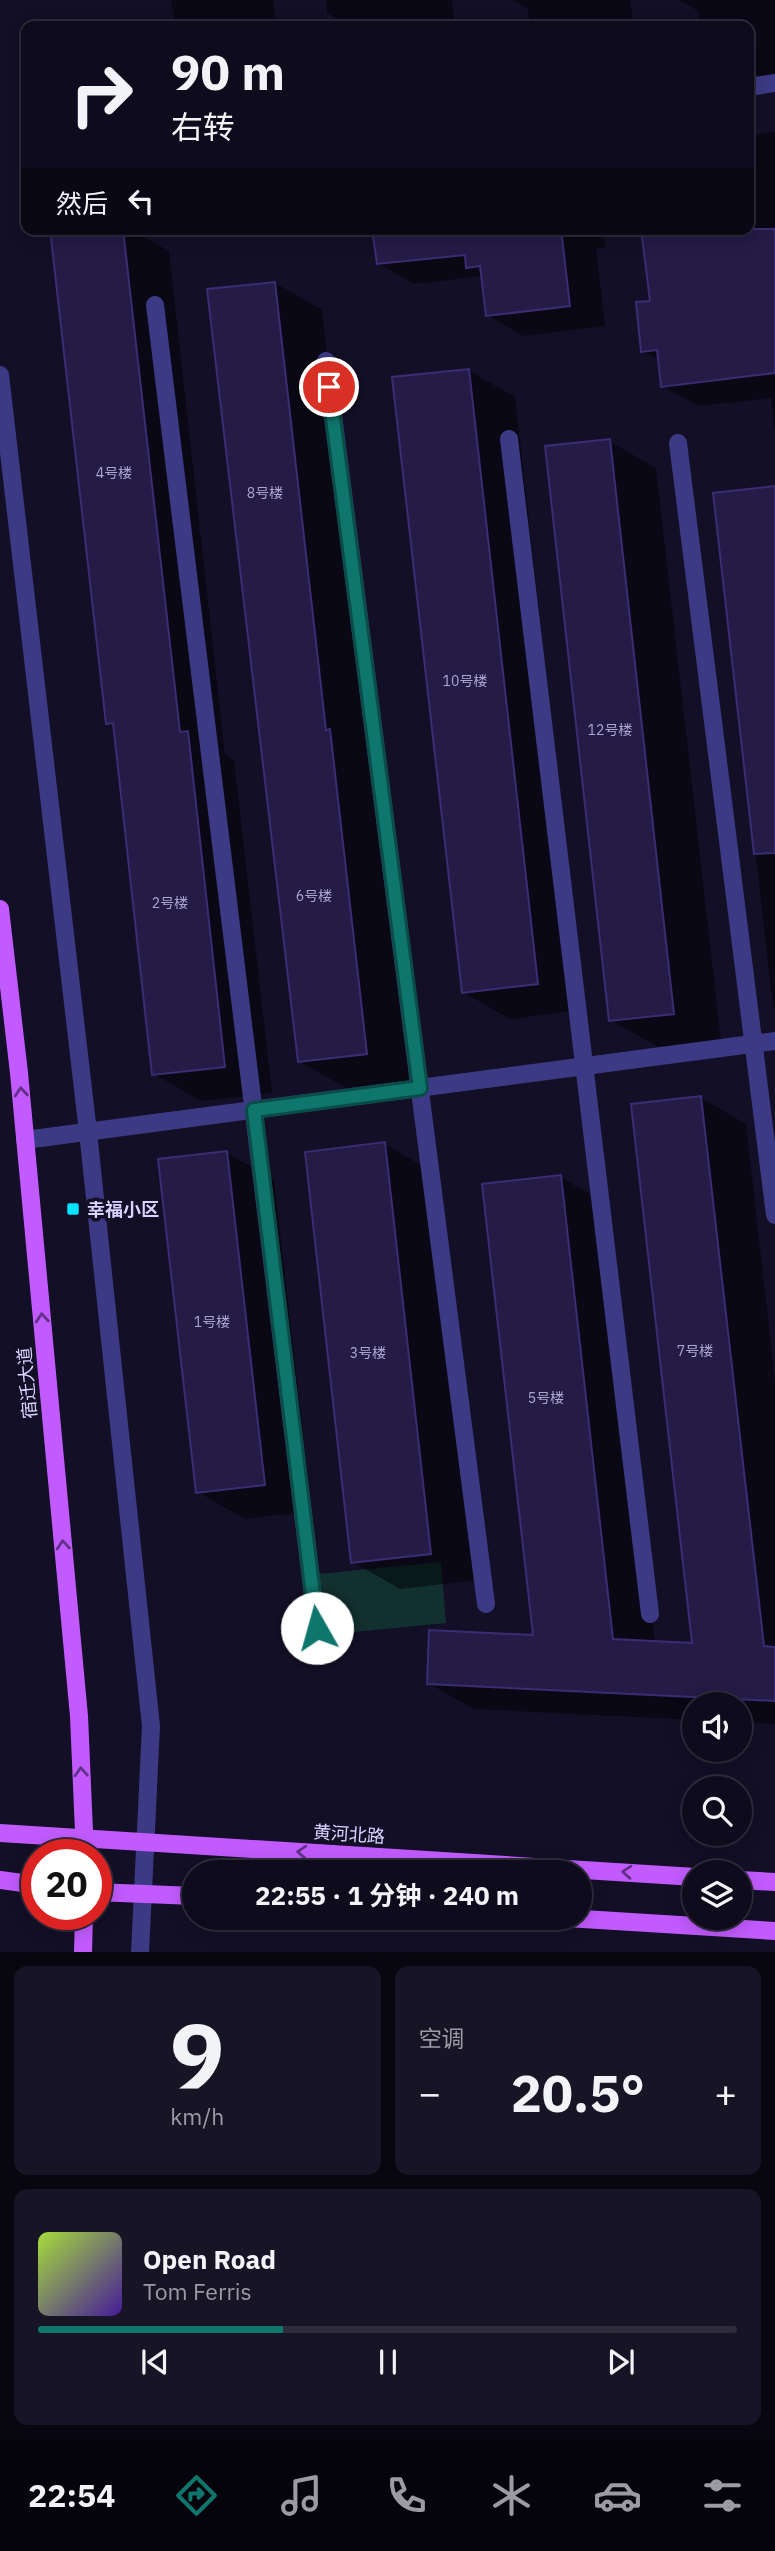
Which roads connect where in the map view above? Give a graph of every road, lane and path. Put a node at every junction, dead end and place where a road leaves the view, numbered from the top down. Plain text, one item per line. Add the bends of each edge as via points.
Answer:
1 (775, 83) edge
2 (754, 86) edge
3 (155, 304) dead end
4 (326, 360) dead end
5 (0, 375) edge
6 (509, 439) dead end
7 (678, 443) dead end
8 (0, 909) edge
9 (775, 1041) edge
10 (753, 1044) junction
11 (584, 1066) junction
12 (420, 1088) junction
13 (254, 1110) junction
14 (89, 1132) junction
15 (25, 1140) junction
16 (775, 1215) edge
17 (486, 1604) dead end
18 (650, 1614) dead end
19 (317, 1628) dead end
20 (0, 1833) edge
21 (36, 1839) edge
22 (85, 1839) edge
23 (144, 1843) junction
24 (112, 1845) edge
25 (682, 1876) edge
26 (0, 1880) edge
27 (752, 1881) edge
28 (775, 1882) edge
29 (21, 1883) edge
30 (112, 1893) edge
31 (143, 1894) junction
32 (182, 1896) edge
33 (592, 1920) edge
34 (84, 1930) edge
35 (775, 1931) edge
36 (83, 1952) edge
37 (140, 1952) edge

1 - 2 lane
3 - 13 lane
4 - 12 lane
5 - 14 lane
6 - 11 lane
7 - 10 lane
15 -> 8 main road, 宿迁大道
9 - 10 lane
10 - 11 lane
10 - 16 lane
11 - 12 lane
11 - 18 lane
12 - 13 lane
12 - 17 lane
13 - 14 lane
13 - 19 lane
14 - 15 lane
14 - 23 lane via 151,1726
22 -> 15 main road, 宿迁大道 via 79,1716
20 - 21 main road, 黄河北路
23 - 24 main road, 黄河北路
25 -> 23 main road, 黄河北路
23 - 31 lane
26 - 29 main road
27 - 28 main road
30 - 31 main road
31 - 32 main road
31 - 37 lane
33 - 35 main road
34 - 36 main road

